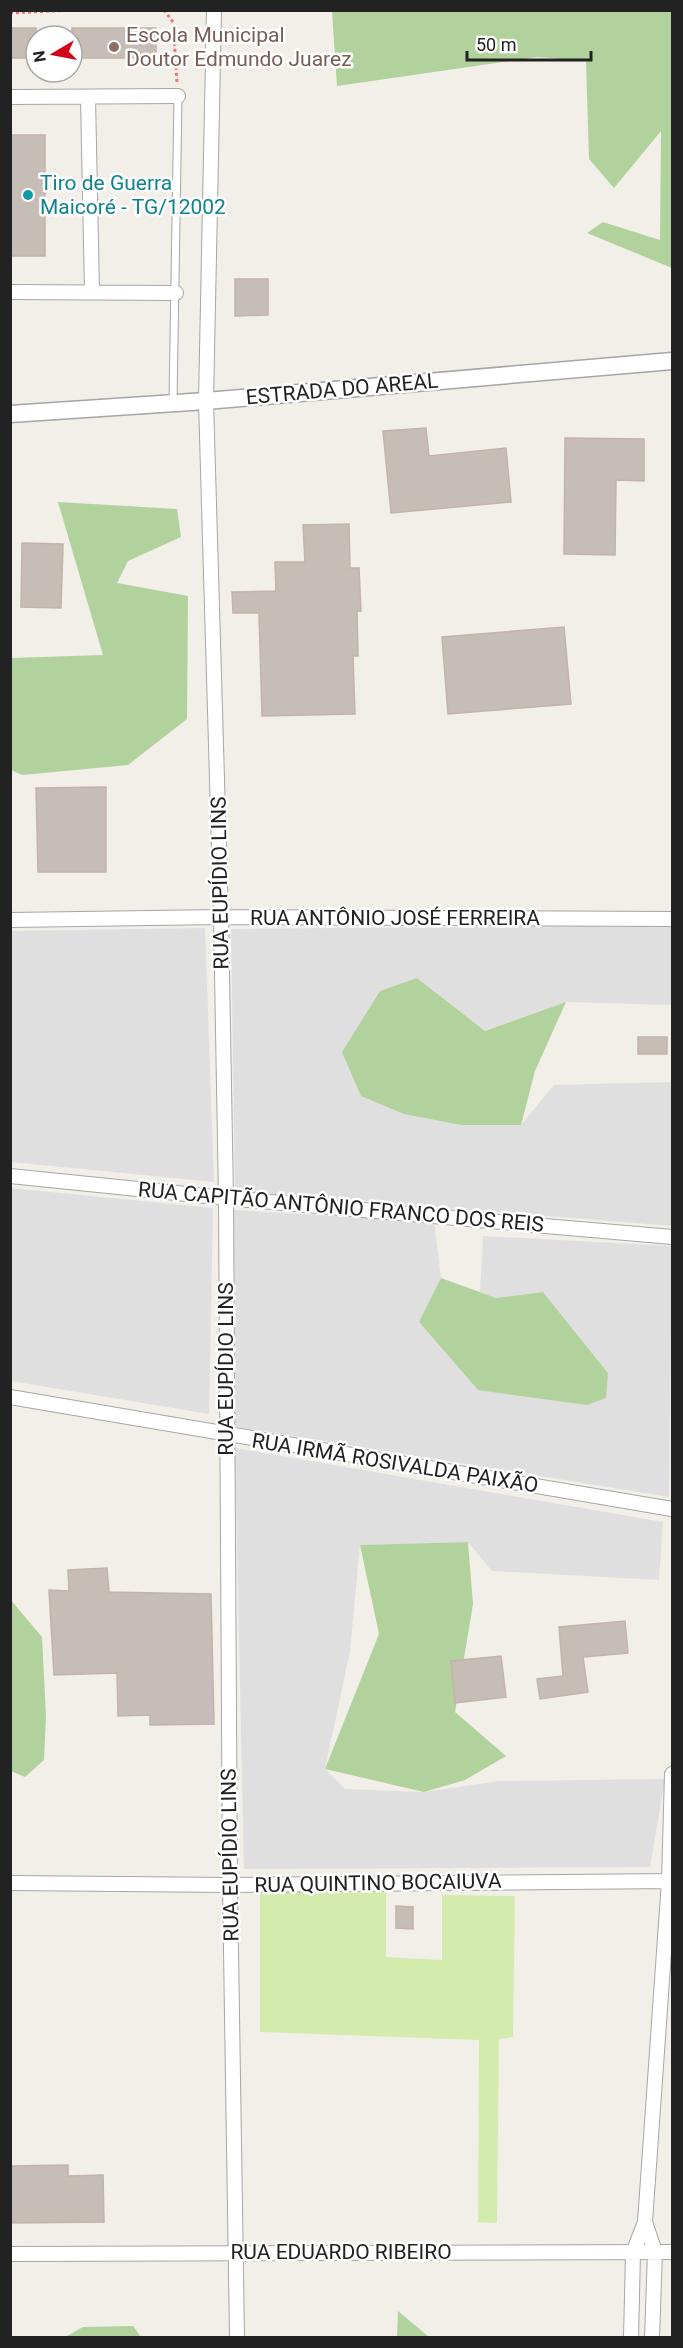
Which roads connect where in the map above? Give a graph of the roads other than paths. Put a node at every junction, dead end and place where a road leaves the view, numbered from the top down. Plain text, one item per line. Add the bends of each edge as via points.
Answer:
1 (214, 10) edge
2 (178, 96) joint
3 (10, 97) edge
4 (88, 97) junction
5 (10, 292) edge
6 (92, 292) junction
7 (176, 293) junction
8 (672, 361) edge
9 (206, 401) junction
10 (173, 403) junction
11 (10, 414) edge
12 (221, 917) junction
13 (672, 919) edge
14 (10, 920) edge
15 (10, 1176) edge
16 (226, 1198) junction
17 (672, 1237) edge
18 (10, 1397) edge
19 (226, 1435) junction
20 (672, 1509) edge
21 (672, 1774) edge
22 (671, 1881) edge
23 (10, 1883) edge
24 (230, 1885) junction
25 (645, 2222) junction
26 (235, 2252) junction
27 (655, 2252) junction
28 (672, 2252) edge
29 (633, 2253) junction
30 (10, 2254) edge
31 (237, 2337) edge
32 (631, 2337) edge
33 (652, 2337) edge

1 - 9 street, RUA EUPÍDIO LINS
2 - 4 street
2 - 7 lane
3 - 4 street
4 - 6 street
5 - 6 street
6 - 7 street
7 - 10 lane
8 - 9 street, ESTRADA DO AREAL
9 - 10 street, ESTRADA DO AREAL
9 - 12 street, RUA EUPÍDIO LINS
10 - 11 street, ESTRADA DO AREAL
12 - 13 street, RUA ANTÔNIO JOSÉ FERREIRA
12 - 14 street, RUA ANTÔNIO JOSÉ FERREIRA
12 - 16 street, RUA EUPÍDIO LINS
15 - 16 street, RUA CAPITÃO ANTÔNIO FRANCO DOS REIS
16 - 17 street, RUA CAPITÃO ANTÔNIO FRANCO DOS REIS
16 - 19 street, RUA EUPÍDIO LINS
18 - 19 street, RUA IRMÃ ROSIVALDA PAIXÃO
19 - 20 street, RUA IRMÃ ROSIVALDA PAIXÃO
19 - 24 street, RUA EUPÍDIO LINS
21 - 22 street
22 - 24 street, RUA QUINTINO BOCAIUVA
22 - 25 street
23 - 24 street, RUA QUINTINO BOCAIUVA
24 - 26 street, RUA EUPÍDIO LINS
25 - 27 street
25 - 29 street
26 - 29 street, RUA EDUARDO RIBEIRO
26 - 30 street, RUA EDUARDO RIBEIRO
26 - 31 street, RUA EUPÍDIO LINS
27 - 28 street, RUA EDUARDO RIBEIRO
27 - 29 street, RUA EDUARDO RIBEIRO
27 - 33 street
29 - 32 street

